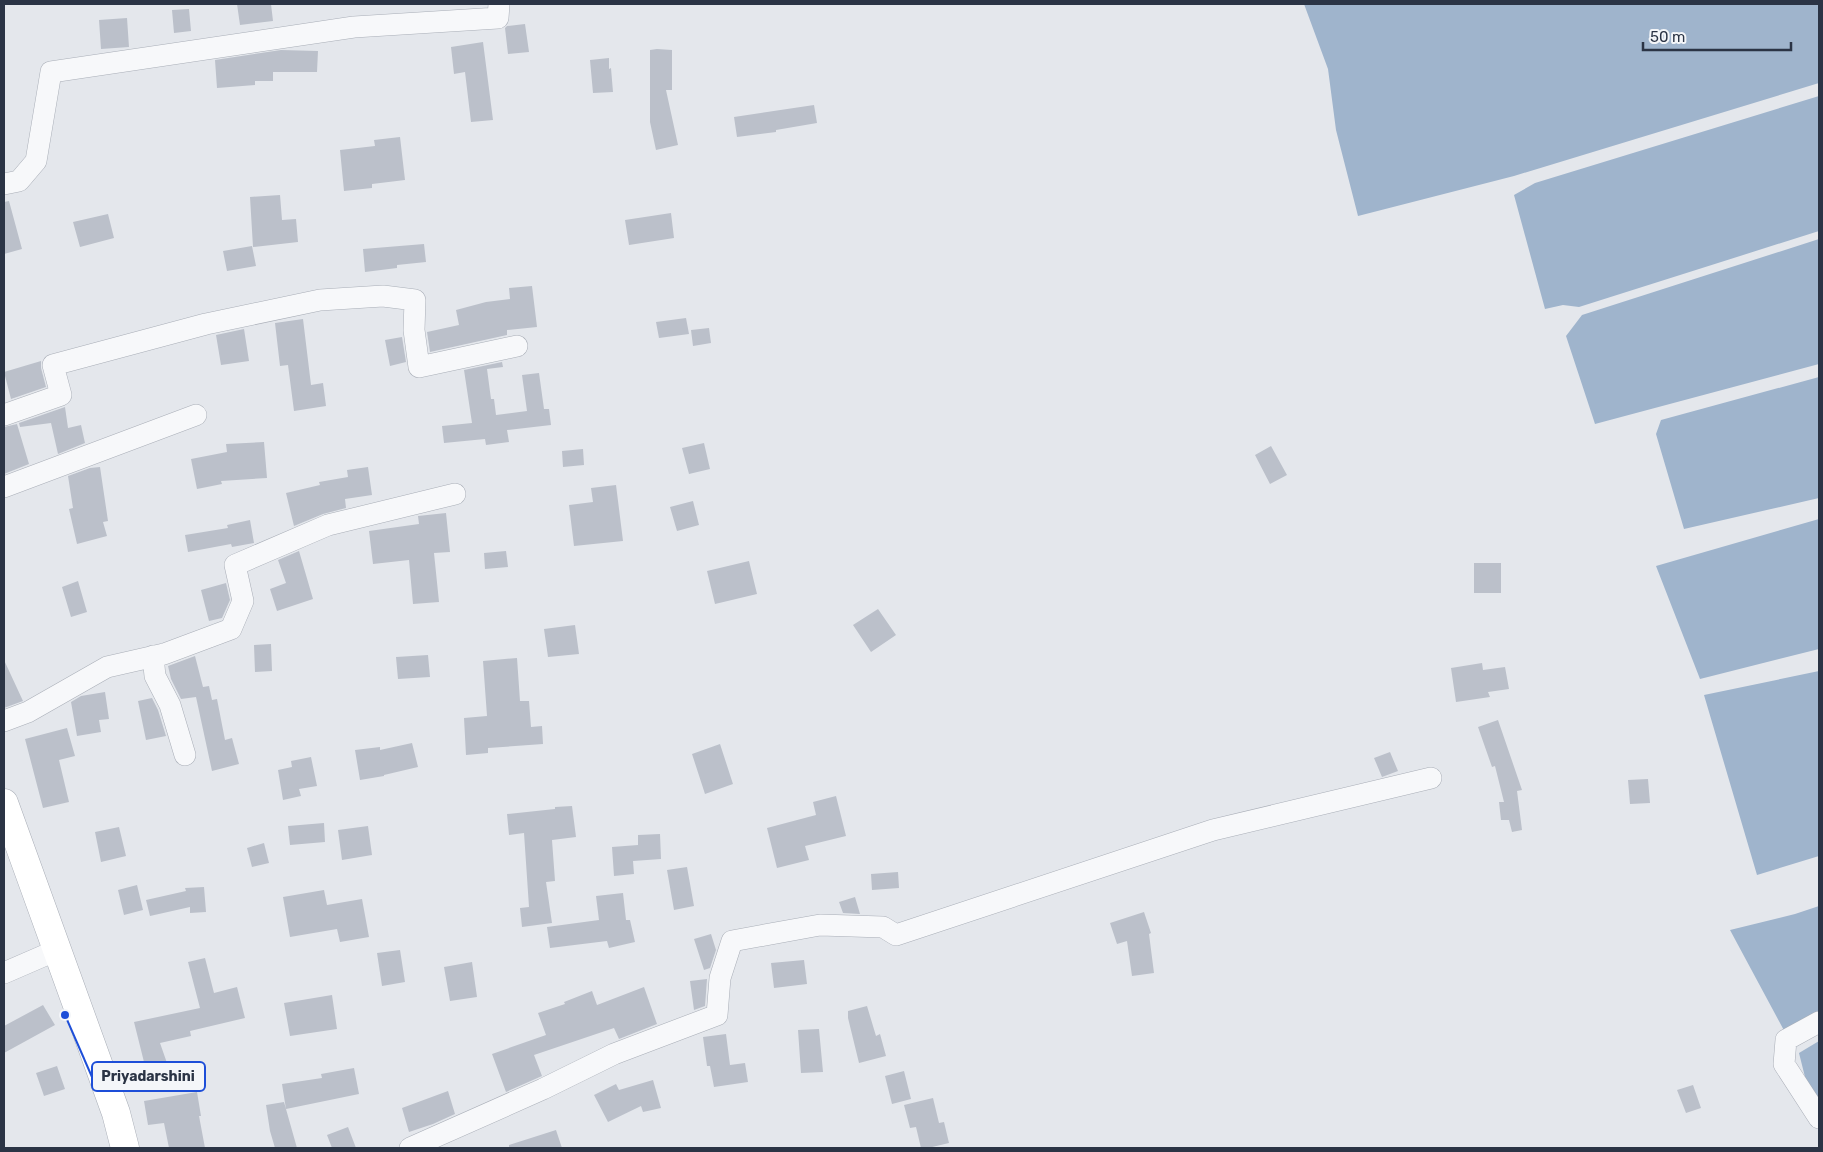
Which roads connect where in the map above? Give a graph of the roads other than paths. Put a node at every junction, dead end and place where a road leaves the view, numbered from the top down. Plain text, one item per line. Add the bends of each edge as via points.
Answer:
1 (499, 4) edge
2 (4, 184) edge
3 (516, 346) dead end
4 (4, 415) edge
5 (196, 415) dead end
6 (4, 487) edge
7 (456, 494) dead end
8 (153, 656) junction
9 (4, 721) edge
10 (185, 755) dead end
11 (1431, 778) dead end
12 (4, 803) edge
13 (57, 950) junction
14 (4, 973) edge
15 (1819, 1022) edge
16 (1819, 1118) edge
17 (125, 1148) edge
18 (410, 1148) edge

1 - 2 street via 498,18 354,27 51,72 36,161 19,182
3 - 4 street via 419,367 414,330 415,300 383,296 320,300 206,324 52,365 62,395
5 - 6 street
7 - 8 street via 328,525 236,565 243,601 231,629
8 - 9 street via 107,667 28,712
8 - 10 street via 155,676 170,705
11 - 18 street via 1213,830 896,935 883,927 820,925 732,941 720,978 717,1015 614,1054
12 - 13 main road
13 - 14 street
13 - 17 main road via 116,1113
15 - 16 street via 1786,1040 1784,1064

